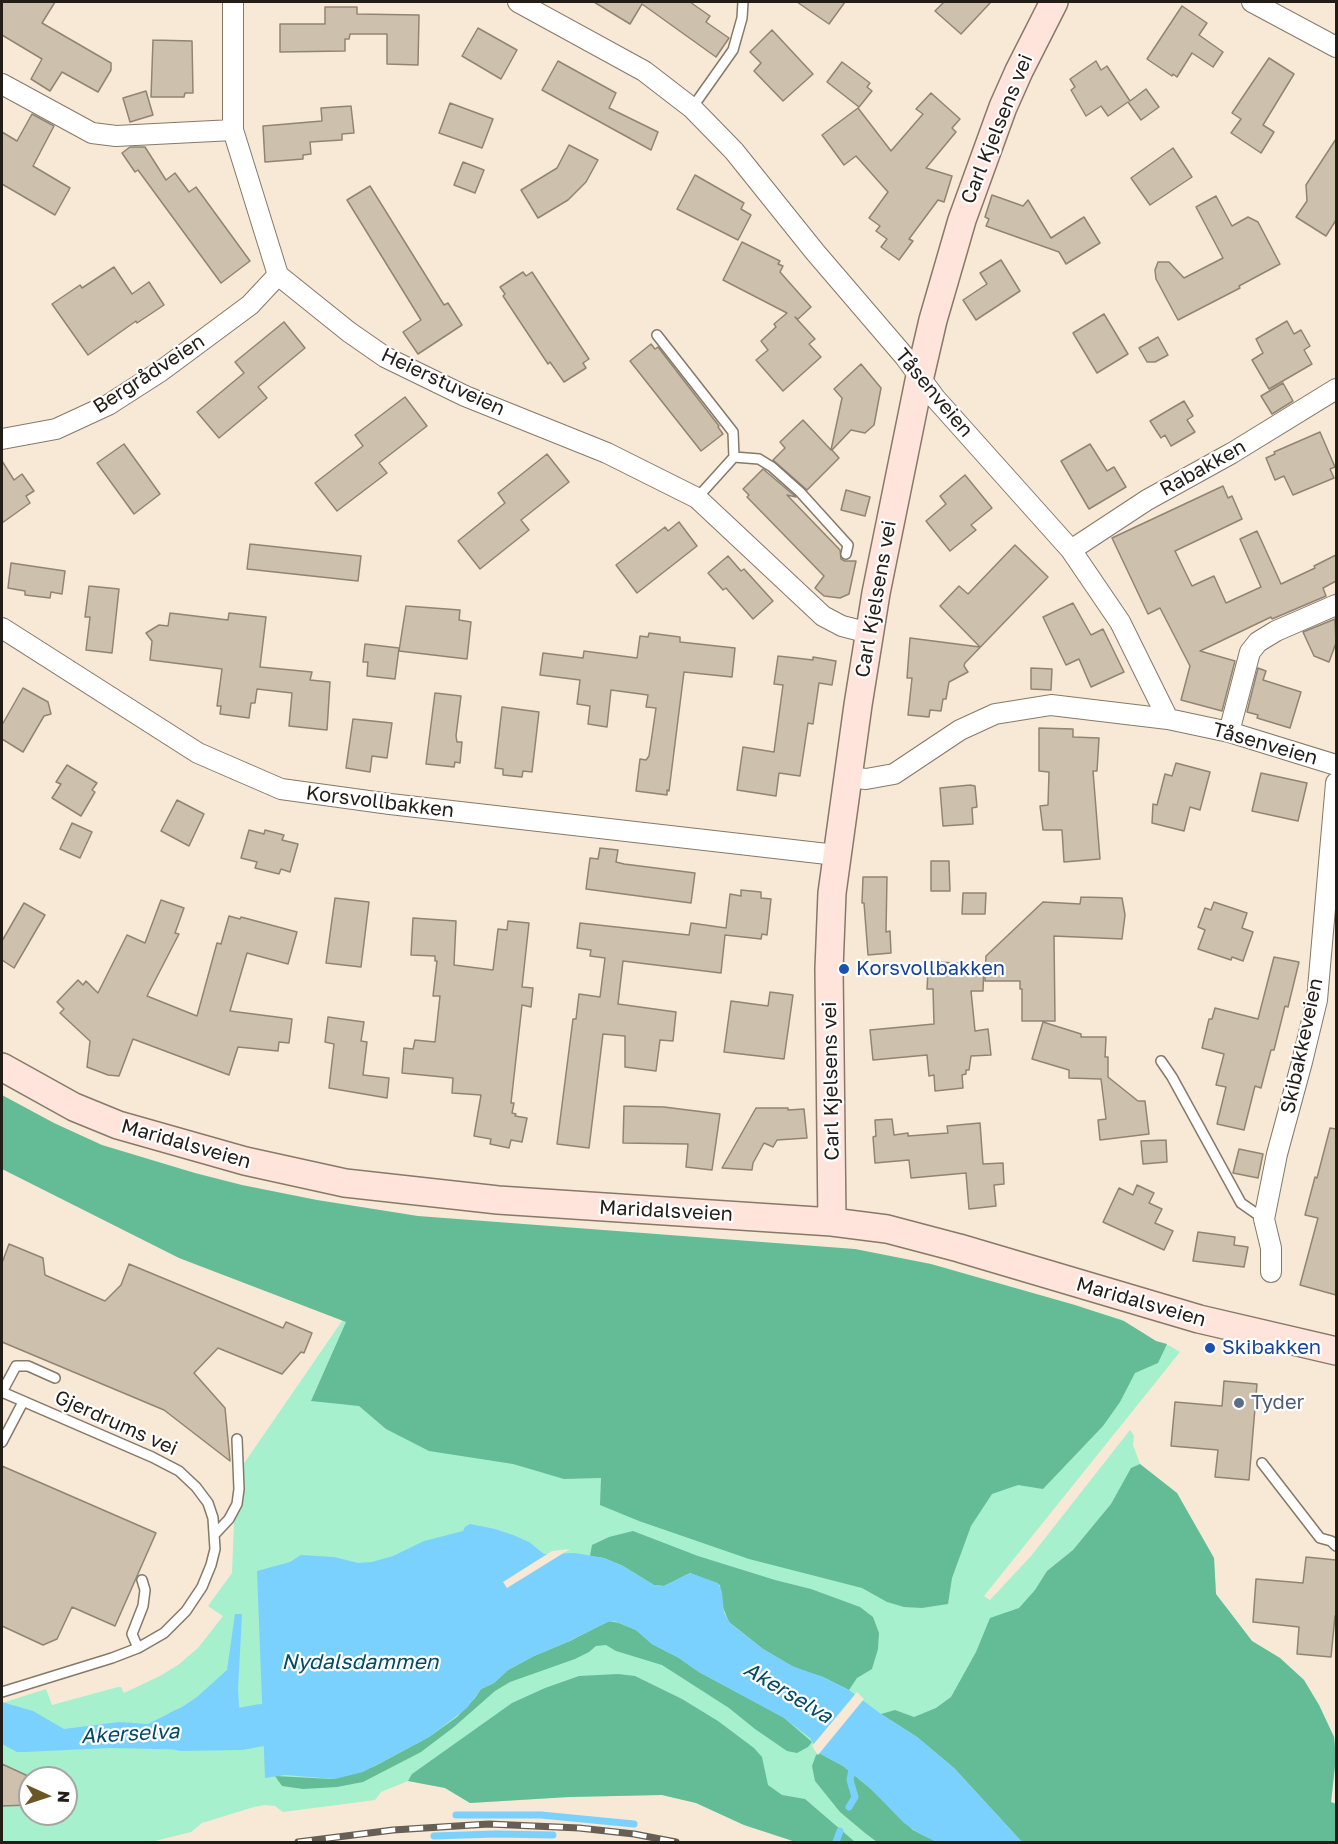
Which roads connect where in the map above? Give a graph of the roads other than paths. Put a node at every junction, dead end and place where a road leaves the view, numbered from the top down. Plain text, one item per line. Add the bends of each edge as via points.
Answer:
1 (233, 2) edge
2 (518, 2) edge
3 (743, 2) edge
4 (1054, 2) edge
5 (1256, 2) edge
6 (1336, 46) edge
7 (2, 84) edge
8 (692, 108) junction
9 (232, 130) junction
10 (278, 275) junction
11 (657, 335) dead end
12 (920, 376) junction
13 (1336, 389) edge
14 (2, 439) edge
15 (734, 457) junction
16 (697, 498) junction
17 (1071, 550) junction
18 (846, 554) dead end
19 (1336, 605) edge
20 (2, 628) edge
21 (869, 633) junction
22 (1168, 718) junction
23 (1229, 732) junction
24 (1336, 765) edge
25 (847, 777) junction
26 (1336, 783) edge
27 (836, 855) junction
28 (1161, 1061) dead end
29 (2, 1066) edge
30 (1264, 1220) junction
31 (832, 1222) junction
32 (1271, 1272) dead end
33 (1336, 1351) edge
34 (55, 1378) dead end
35 (2, 1392) edge
36 (23, 1402) junction
37 (237, 1439) dead end
38 (2, 1442) edge
39 (1263, 1463) dead end
40 (215, 1534) junction
41 (1336, 1546) edge
42 (142, 1580) dead end
43 (138, 1648) junction
44 (2, 1692) edge

1 - 9 street
2 - 8 street, Tåsenveien via 644,72
3 - 8 lane via 733,50
4 - 12 main road, Carl Kjelsens vei via 1019,71 977,175
5 - 6 street
7 - 9 street via 92,133 116,136
8 - 12 street, Tåsenveien via 734,150
9 - 10 street
10 - 14 street, Bergrådveien via 250,305 108,405 56,429
10 - 16 street, Heierstuveien via 385,357 465,396 607,453
11 - 15 lane via 733,432
12 - 17 street, Tåsenveien via 935,398
12 - 21 main road, Carl Kjelsens vei
13 - 17 street, Rabakken via 1147,500
15 - 16 lane
15 - 18 lane via 759,459 772,467 848,545
16 - 21 street, Heierstuveien via 823,615 842,626
17 - 22 street, Tåsenveien via 1120,622
19 - 23 street via 1258,642 1250,652
20 - 27 street, Korsvollbakken via 198,753 281,789
21 - 25 main road, Carl Kjelsens vei
22 - 23 street, Tåsenveien
22 - 25 street via 1051,705 995,714 960,730 894,774 866,779
23 - 24 street, Tåsenveien
25 - 27 main road, Carl Kjelsens vei
26 - 30 street, Skibakkeveien via 1317,1000
27 - 31 main road, Carl Kjelsens vei via 829,969
28 - 30 lane via 1241,1203
29 - 31 main road, Maridalsveien via 74,1107 118,1125 245,1161 345,1183 553,1205
30 - 32 street, Skibakkeveien via 1271,1248
31 - 33 main road, Maridalsveien via 920,1237 1199,1319
34 - 35 lane via 28,1366 16,1366
35 - 36 lane, Gjerdrums vei
36 - 38 lane
36 - 40 lane, Gjerdrums vei via 179,1471 208,1503
37 - 40 lane via 237,1504 230,1519
39 - 41 lane via 1320,1538
40 - 43 lane, Gjerdrums vei via 211,1565 186,1611 164,1633
42 - 43 lane via 143,1606 132,1634
43 - 44 lane, Gjerdrums vei

